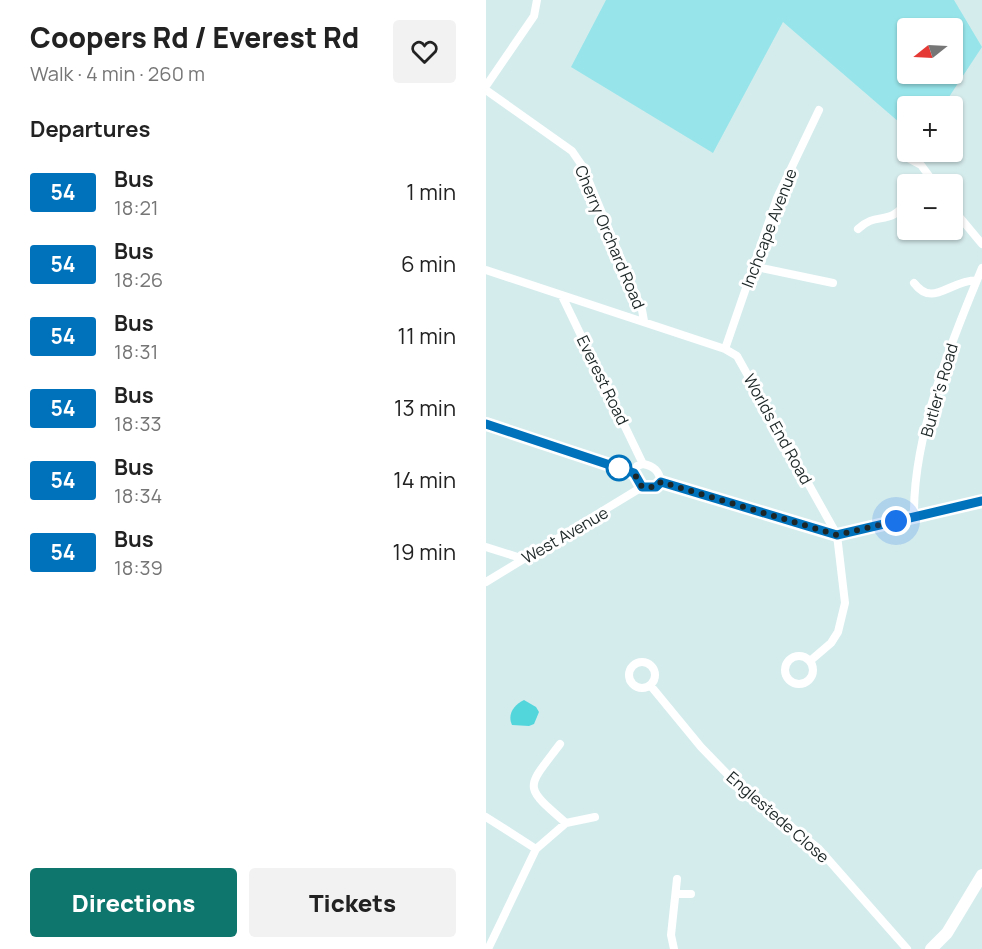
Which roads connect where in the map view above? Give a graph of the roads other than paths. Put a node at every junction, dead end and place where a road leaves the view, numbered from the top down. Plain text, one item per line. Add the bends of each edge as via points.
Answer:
1 (537, 0) edge
2 (486, 88) edge
3 (819, 111) dead end
4 (915, 162) edge
5 (927, 174) edge
6 (897, 211) edge
7 (963, 221) edge
8 (858, 229) dead end
9 (982, 244) edge
10 (752, 266) junction
11 (982, 268) edge
12 (486, 270) edge
13 (977, 280) junction
14 (833, 283) dead end
15 (915, 283) dead end
16 (562, 296) junction
17 (644, 321) junction
18 (725, 349) junction
19 (486, 424) edge
20 (644, 464) junction
21 (634, 473) junction
22 (661, 482) junction
23 (642, 487) junction
24 (982, 501) edge
25 (825, 515) junction
26 (914, 516) junction
27 (810, 529) junction
28 (837, 535) junction
29 (486, 547) edge
30 (524, 559) junction
31 (486, 582) edge
32 (810, 661) dead end
33 (650, 685) dead end
34 (560, 744) dead end
35 (486, 817) edge
36 (595, 817) dead end
37 (566, 823) junction
38 (536, 849) junction
39 (982, 875) edge
40 (677, 879) dead end
41 (676, 894) junction
42 (691, 894) dead end
43 (488, 949) edge
44 (674, 949) edge
45 (907, 949) edge
46 (931, 949) edge

1 - 2 street via 534,16
2 - 17 street, Cherry Orchard Road via 572,151 583,167
3 - 10 street, Inchcape Avenue via 777,198
4 - 5 street
6 - 8 street via 889,219 866,221
7 - 9 street
10 - 14 street
10 - 18 street, Inchcape Avenue
11 - 13 street, Butler's Road
12 - 16 street
13 - 15 street via 957,283 928,296
13 - 26 street, Butler's Road via 950,349 926,432 914,494
16 - 17 street
16 - 20 street, Everest Road
17 - 18 street
18 - 25 street, Worlds End Road via 744,366
19 - 21 street
20 - 21 street via 637,466
20 - 22 street via 656,470
21 - 23 street
22 - 23 street via 656,487
22 - 27 street
23 - 30 street, West Avenue
24 - 26 street
25 - 27 street
25 - 28 street, Worlds End Road
26 - 28 street
27 - 28 street
28 - 32 street via 845,603 838,632
29 - 30 street
30 - 31 street, West Avenue
33 - 45 street, Englestede Close via 701,747 732,778 818,848
34 - 37 street via 533,786 537,798
35 - 38 street
36 - 37 street
37 - 38 street
38 - 43 street
39 - 46 main road via 947,933
40 - 41 street
41 - 42 street
41 - 44 street via 671,935

